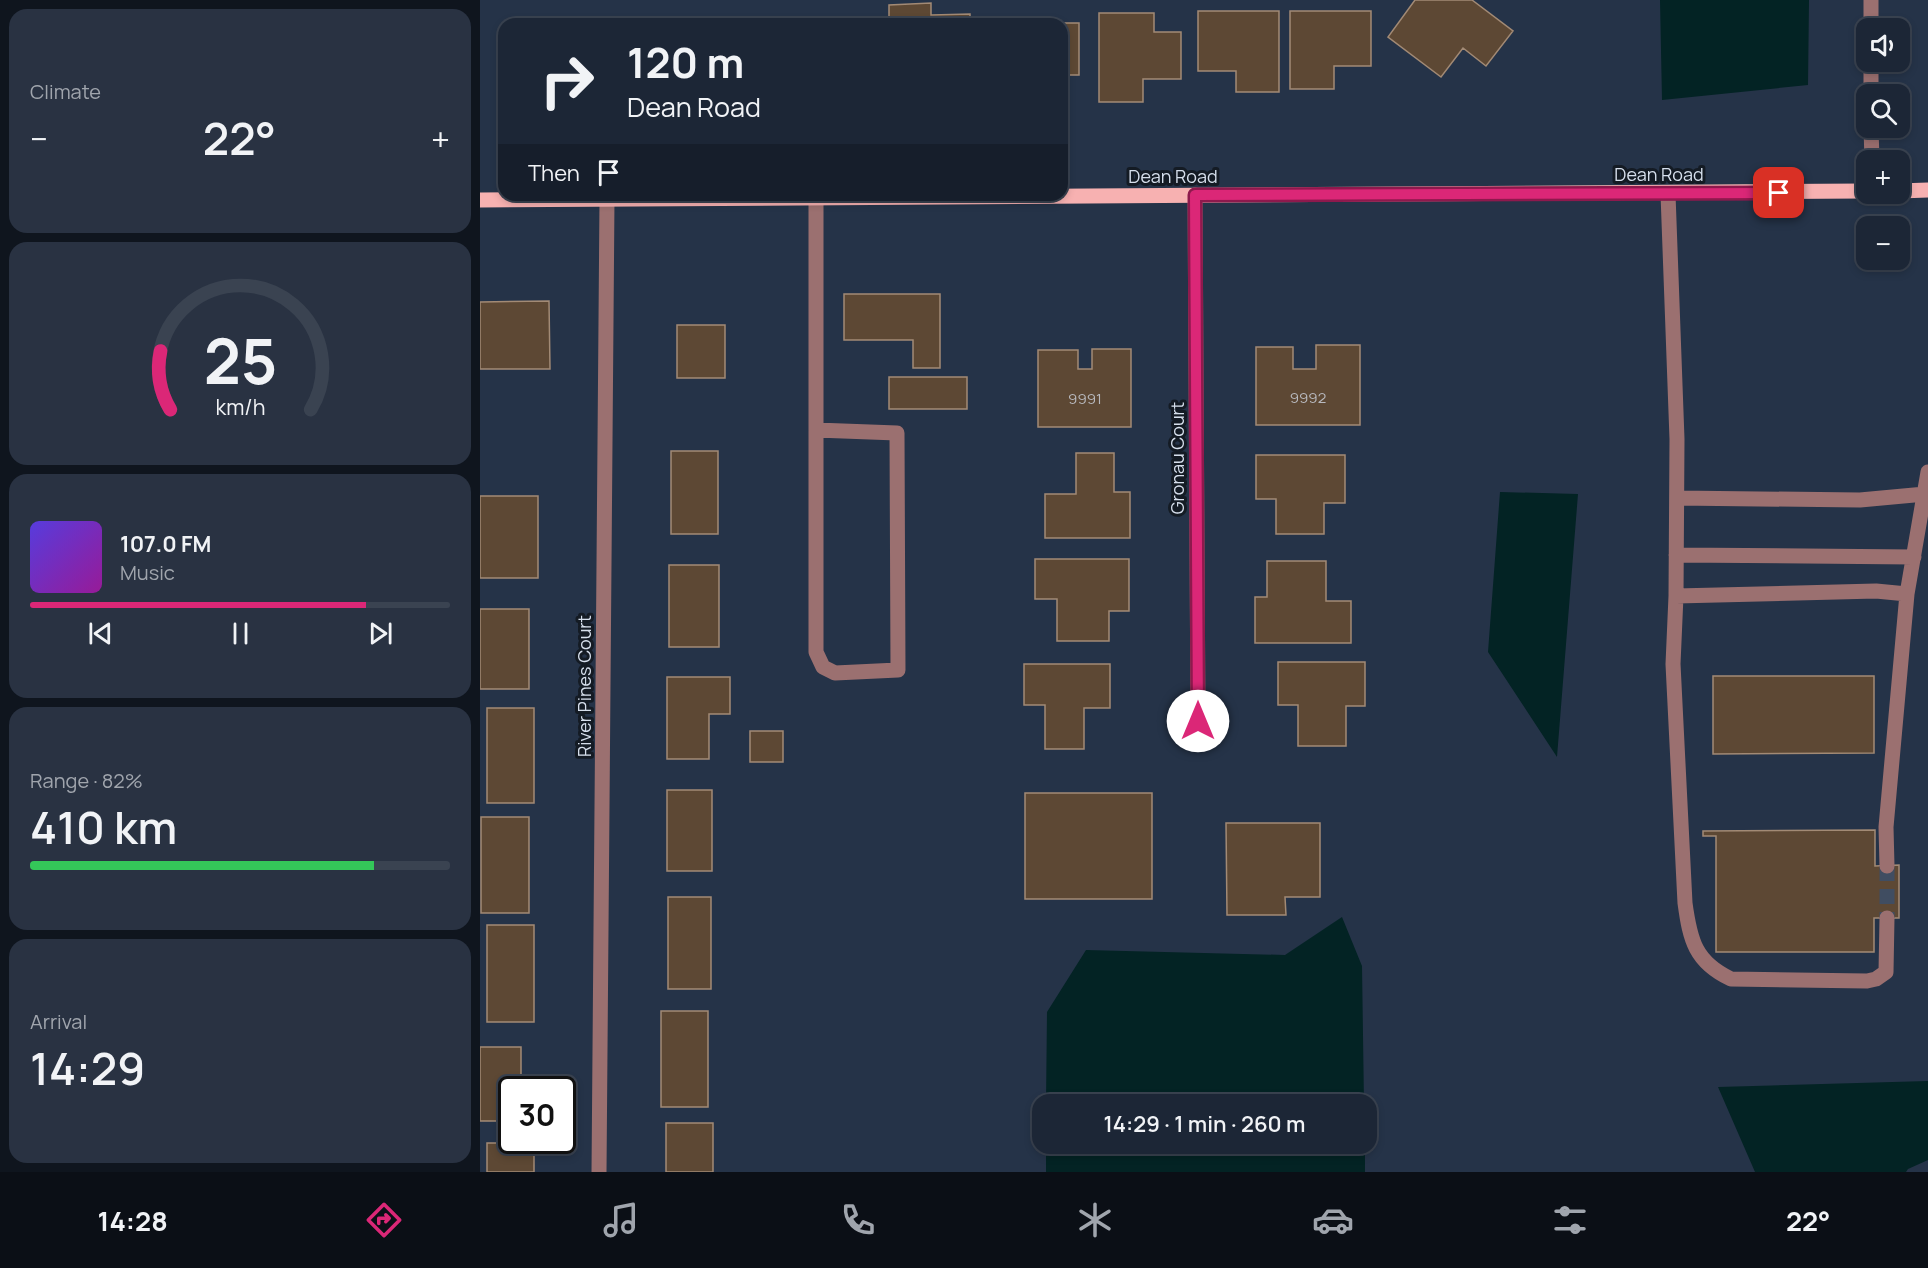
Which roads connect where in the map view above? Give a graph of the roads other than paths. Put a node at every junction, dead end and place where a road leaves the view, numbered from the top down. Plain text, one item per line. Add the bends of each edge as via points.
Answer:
1 (1871, 0) edge
2 (1871, 18) edge
3 (1928, 190) edge
4 (1856, 191) edge
5 (1910, 191) edge
6 (1668, 194) junction
7 (1195, 195) junction
8 (1068, 196) edge
9 (480, 200) edge
10 (498, 200) edge
11 (607, 201) edge
12 (816, 201) edge
13 (816, 430) junction
14 (1928, 472) edge
15 (1924, 494) junction
16 (1677, 498) junction
17 (1676, 555) junction
18 (1914, 557) junction
19 (1908, 594) junction
20 (1676, 596) junction
21 (1198, 721) dead end
22 (1887, 866) tunnel mouth
23 (1887, 918) tunnel mouth
24 (599, 1172) edge

1 - 2 street
3 - 5 main road
4 - 6 main road, Dean Road
6 - 7 main road, Dean Road
6 - 16 street
7 - 8 main road, Dean Road
7 - 21 street, Gronau Court
9 - 10 main road, Dean Road
11 - 24 street, River Pines Court
12 - 13 street
13 - 13 street via 816,652 823,667 835,672 898,670 897,433
14 - 15 street
15 - 16 street via 1860,500
15 - 18 street
16 - 17 street
17 - 18 street
17 - 20 street
18 - 19 street
19 - 20 street via 1876,591
19 - 22 street via 1886,827
20 - 23 street via 1673,664 1685,903 1689,932 1698,952 1718,973 1731,979 1867,981 1886,972

